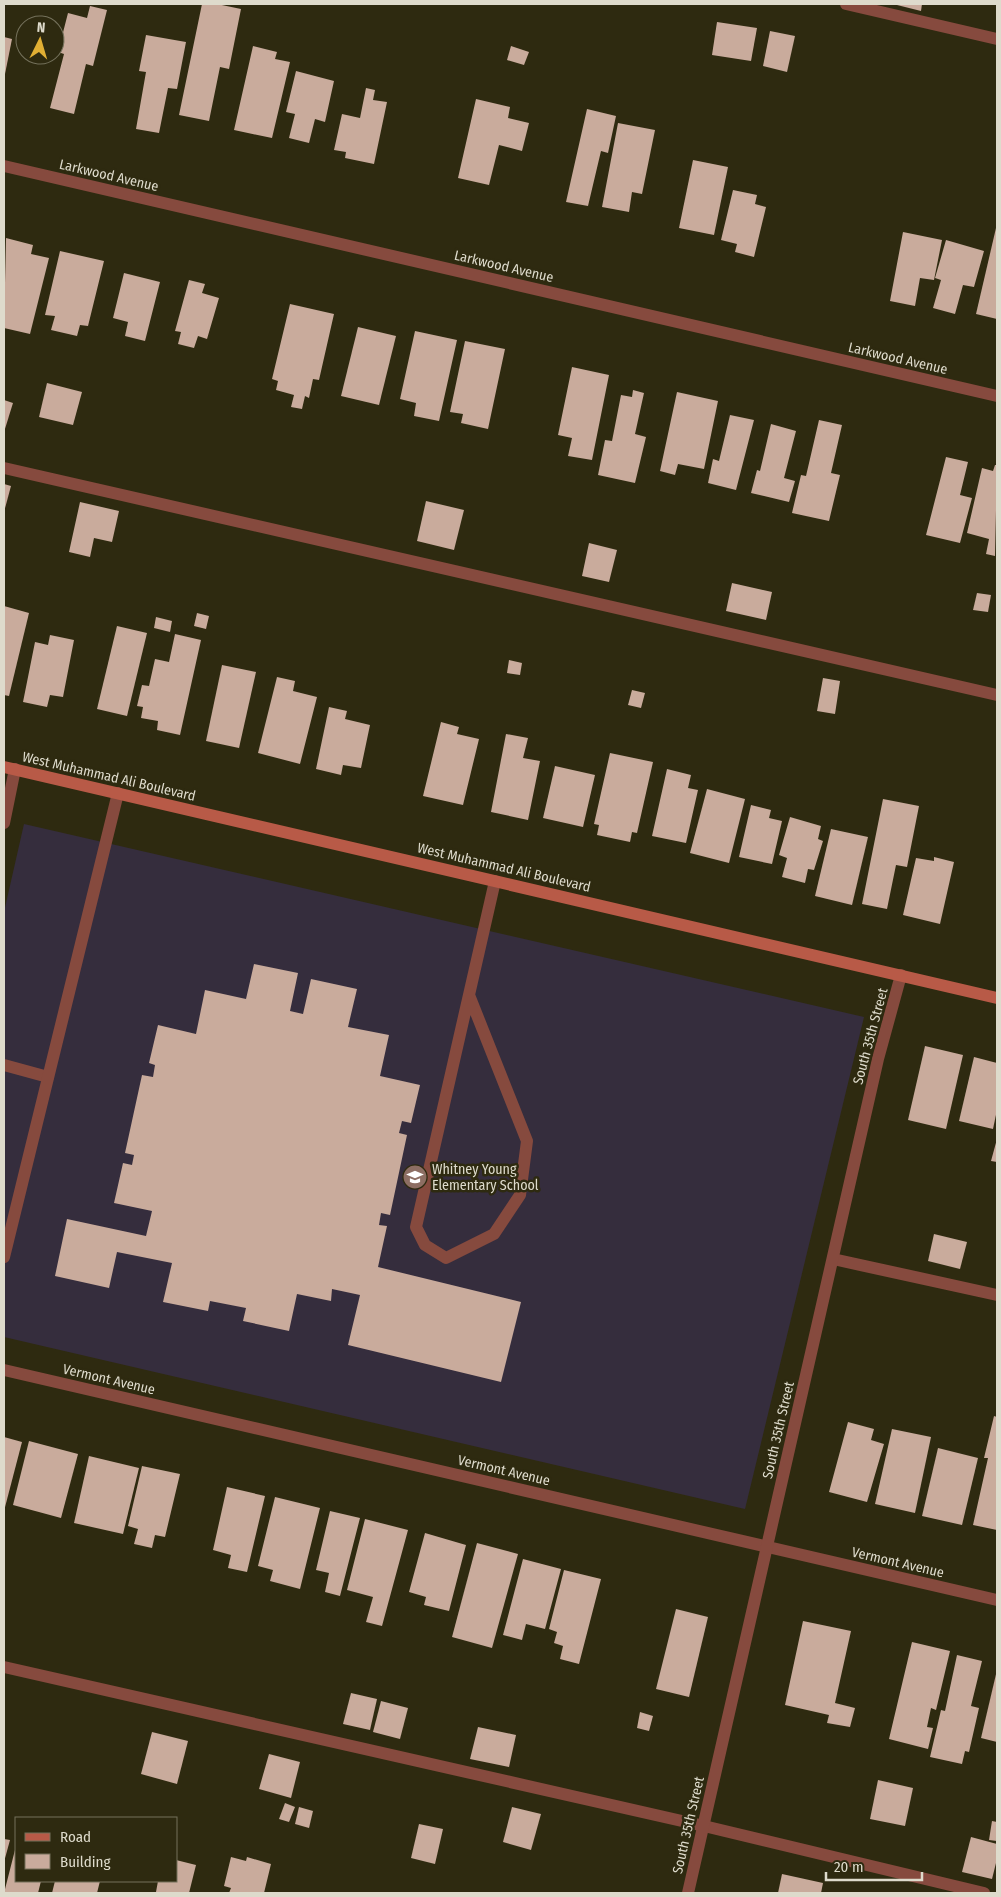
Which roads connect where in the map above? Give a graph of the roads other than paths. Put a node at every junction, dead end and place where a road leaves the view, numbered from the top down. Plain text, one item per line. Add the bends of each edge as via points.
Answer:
1 (846, 4) edge
2 (997, 39) edge
3 (4, 166) edge
4 (997, 396) edge
5 (4, 468) edge
6 (997, 695) edge
7 (9, 768) edge
8 (118, 793) junction
9 (4, 824) edge
10 (495, 881) junction
11 (901, 975) junction
12 (469, 995) junction
13 (997, 998) edge
14 (4, 1066) edge
15 (48, 1077) junction
16 (4, 1257) edge
17 (833, 1259) junction
18 (997, 1295) edge
19 (4, 1370) edge
20 (766, 1547) junction
21 (997, 1600) edge
22 (4, 1667) edge
23 (704, 1826) junction
24 (688, 1893) edge
25 (984, 1893) edge

1 - 2 street
3 - 4 street, Larkwood Avenue
5 - 6 street
7 - 8 street, West Muhammad Ali Boulevard
7 - 9 street
8 - 10 street, West Muhammad Ali Boulevard
8 - 15 street
10 - 11 street, West Muhammad Ali Boulevard
10 - 12 street
11 - 13 street, West Muhammad Ali Boulevard
11 - 17 street, South 35th Street via 878,1059
12 - 12 street via 416,1227 425,1245 446,1258 494,1234 520,1195 527,1141
14 - 15 street
15 - 16 street
17 - 18 street
17 - 20 street, South 35th Street
19 - 20 street, Vermont Avenue
20 - 21 street, Vermont Avenue
20 - 23 street, South 35th Street
22 - 23 street
23 - 24 street, South 35th Street
23 - 25 street

